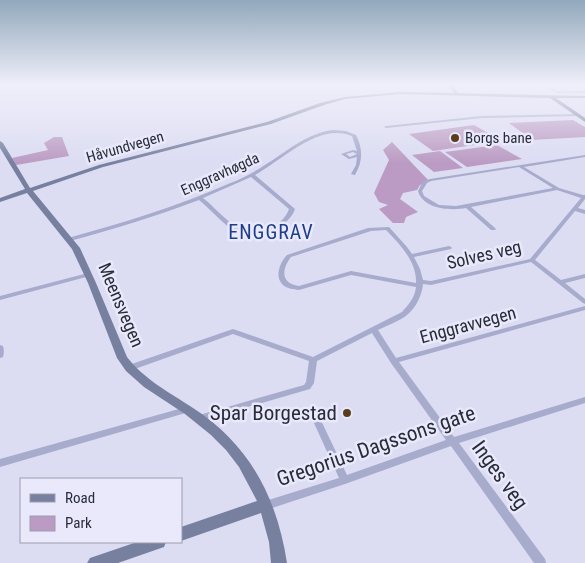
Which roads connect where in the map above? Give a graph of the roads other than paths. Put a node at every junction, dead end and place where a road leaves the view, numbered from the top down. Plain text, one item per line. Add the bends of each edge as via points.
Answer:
1 (306, 110) edge
2 (571, 110) edge
3 (578, 115) junction
4 (585, 120) edge
5 (386, 128) dead end
6 (0, 143) edge
7 (585, 156) edge
8 (520, 166) junction
9 (353, 174) dead end
10 (252, 175) junction
11 (557, 189) junction
12 (29, 190) junction
13 (584, 196) edge
14 (200, 198) junction
15 (0, 200) edge
16 (468, 207) junction
17 (576, 209) junction
18 (585, 212) edge
19 (493, 229) dead end
20 (70, 240) junction
21 (449, 248) dead end
22 (412, 256) junction
23 (532, 260) junction
24 (88, 275) junction
25 (585, 276) edge
26 (560, 282) junction
27 (421, 284) junction
28 (0, 298) edge
29 (585, 302) edge
30 (585, 308) edge
31 (374, 330) junction
32 (0, 348) edge
33 (0, 355) edge
34 (313, 360) junction
35 (394, 361) junction
36 (128, 368) junction
37 (584, 401) edge
38 (186, 410) junction
39 (313, 412) dead end
40 (199, 418) junction
41 (453, 441) junction
42 (0, 463) edge
43 (345, 480) junction
44 (266, 505) junction
45 (182, 534) edge
46 (155, 543) edge
47 (95, 563) edge
48 (279, 563) edge
49 (541, 563) edge

1 - 12 main road, Håvundvegen via 269,123 101,166
2 - 3 main road
3 - 4 main road
3 - 5 street via 482,117
6 - 12 main road, Meensvegen
7 - 8 street
8 - 11 street
8 - 16 street via 430,180 420,191 422,197 438,206
9 - 10 street, Enggravhøgda via 360,164 356,138 341,131 315,136
10 - 14 street, Enggravhøgda
10 - 14 street via 292,209 287,218 271,231 249,235 236,231
11 - 13 street
11 - 16 street
12 - 15 main road, Håvundvegen
12 - 20 main road, Meensvegen
13 - 17 street, Solves veg
14 - 20 street, Enggravhøgda
16 - 19 street
17 - 18 street
17 - 23 street, Solves veg
20 - 24 main road, Meensvegen
21 - 22 street
22 - 27 street
22 - 27 street, Solves veg via 387,228 370,229 289,256 281,274 287,286 299,288 351,274
23 - 26 street
23 - 27 street, Solves veg
24 - 28 street
24 - 36 main road, Meensvegen
25 - 26 street
26 - 29 street
27 - 31 street via 412,307
30 - 35 street, Enggravvegen
31 - 34 street
31 - 35 street
32 - 33 street
34 - 36 street via 234,331
34 - 40 street via 307,387
35 - 41 street, Inges veg
36 - 38 main road, Meensvegen via 148,386
37 - 41 street, Gregorius Dagssons gate
38 - 40 main road, Meensvegen
38 - 42 street
39 - 43 street
40 - 44 main road, Meensvegen via 236,451
41 - 43 street, Gregorius Dagssons gate
41 - 49 street, Inges veg
43 - 44 street, Gregorius Dagssons gate
44 - 45 main road, Gregorius Dagssons gate
44 - 48 main road, Meensvegen
46 - 47 main road

